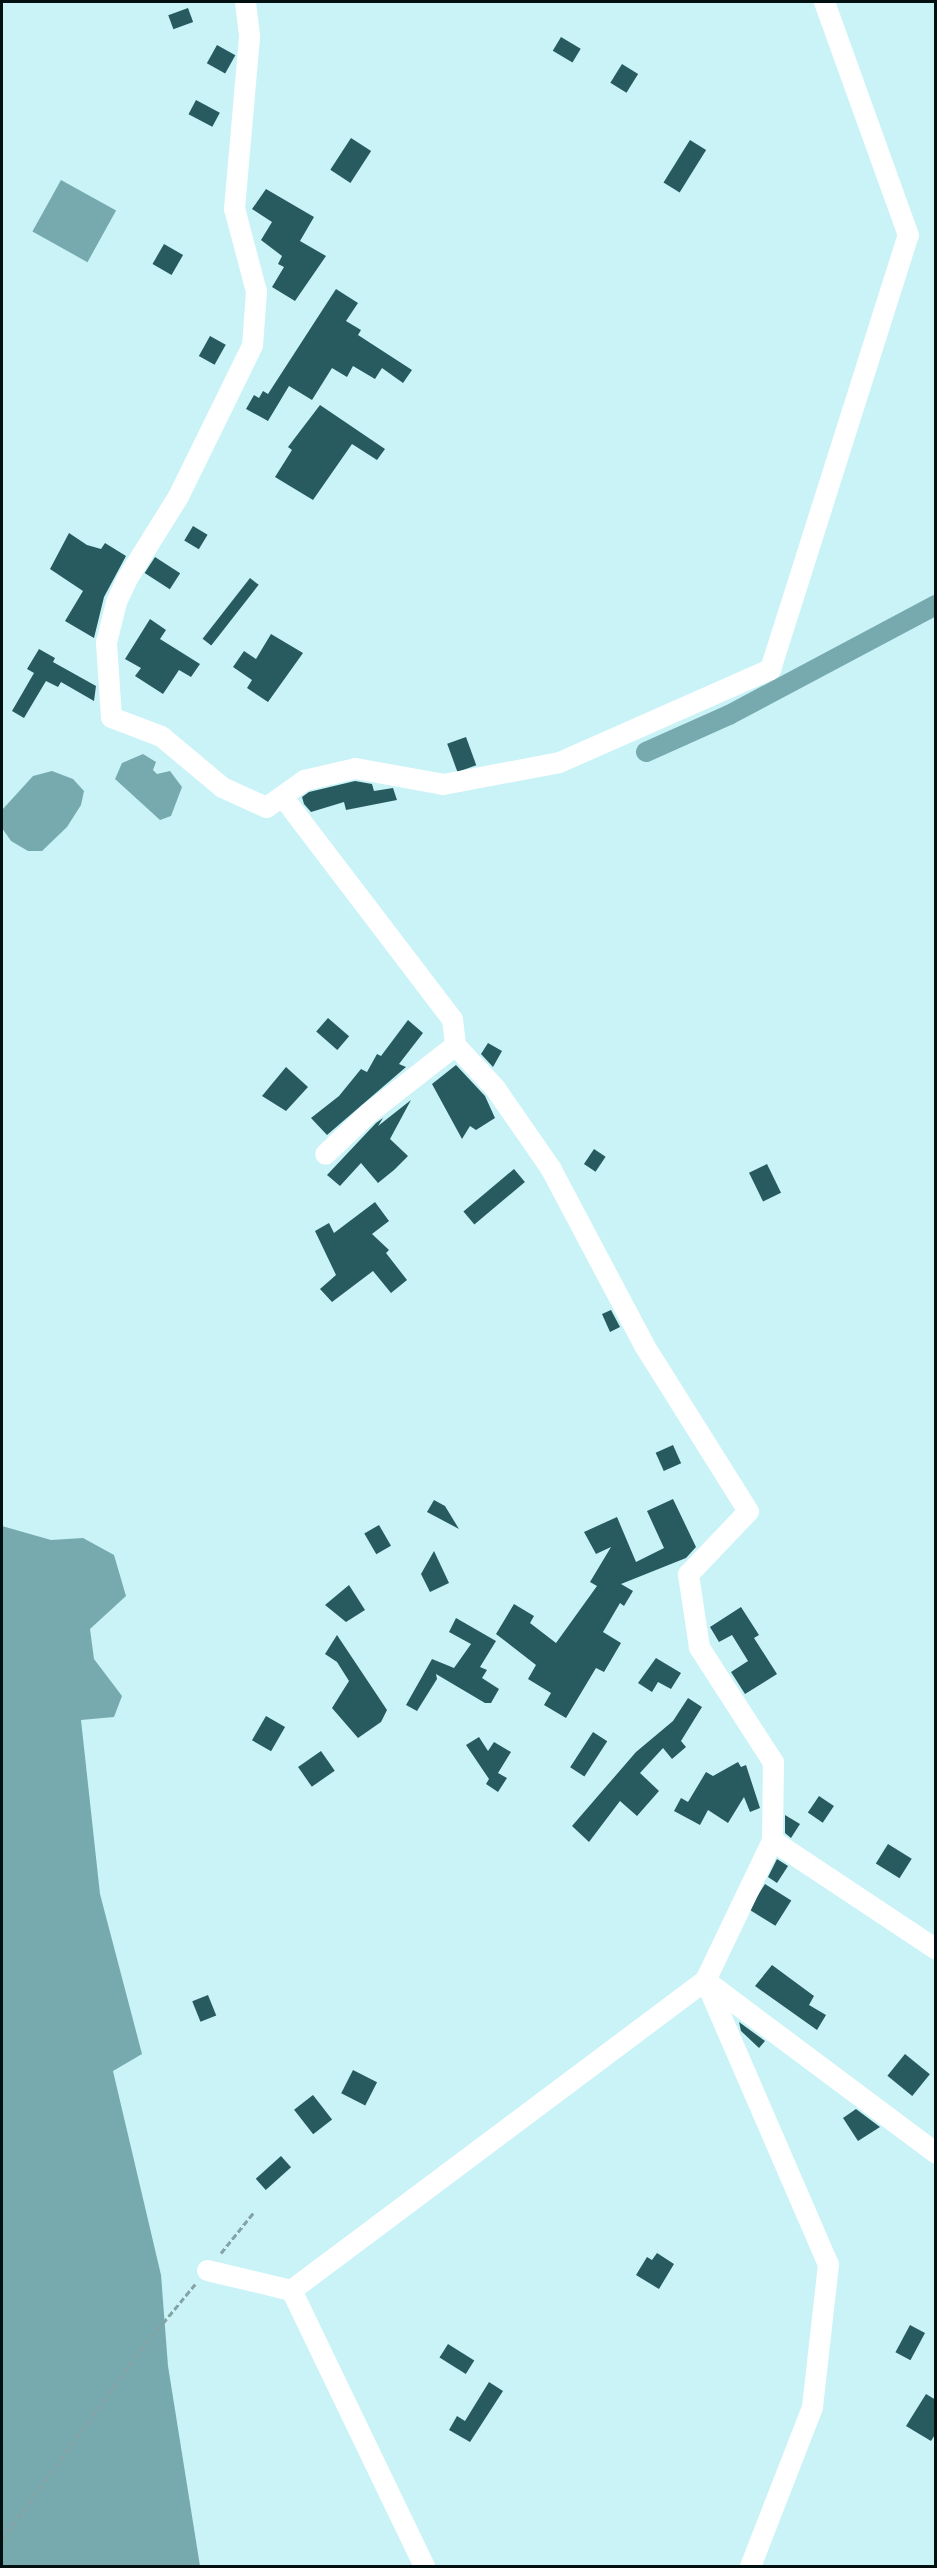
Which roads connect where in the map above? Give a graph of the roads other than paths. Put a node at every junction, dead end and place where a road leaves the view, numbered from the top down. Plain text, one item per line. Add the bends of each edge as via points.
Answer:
1 (245, 2) edge
2 (824, 2) edge
3 (282, 796) junction
4 (455, 1045) junction
5 (325, 1154) dead end
6 (772, 1840) junction
7 (936, 1949) edge
8 (705, 1980) junction
9 (936, 2153) edge
10 (207, 2270) road end
11 (291, 2290) junction
12 (424, 2566) edge
13 (750, 2566) edge

1 - 3 street via 249,37 234,208 256,291 252,345 178,496 127,578 116,602 106,651 111,717 161,736 231,791 266,807
2 - 3 street via 908,235 770,669 559,762 444,784 355,768 304,780
3 - 4 street via 452,1019
4 - 5 street via 368,1113
4 - 6 street via 495,1088 551,1169 644,1345 748,1511 688,1574 699,1647 773,1762
6 - 7 street
6 - 8 street
8 - 9 street
8 - 11 street
8 - 13 street via 828,2264 812,2407
10 - 11 street
11 - 12 street

